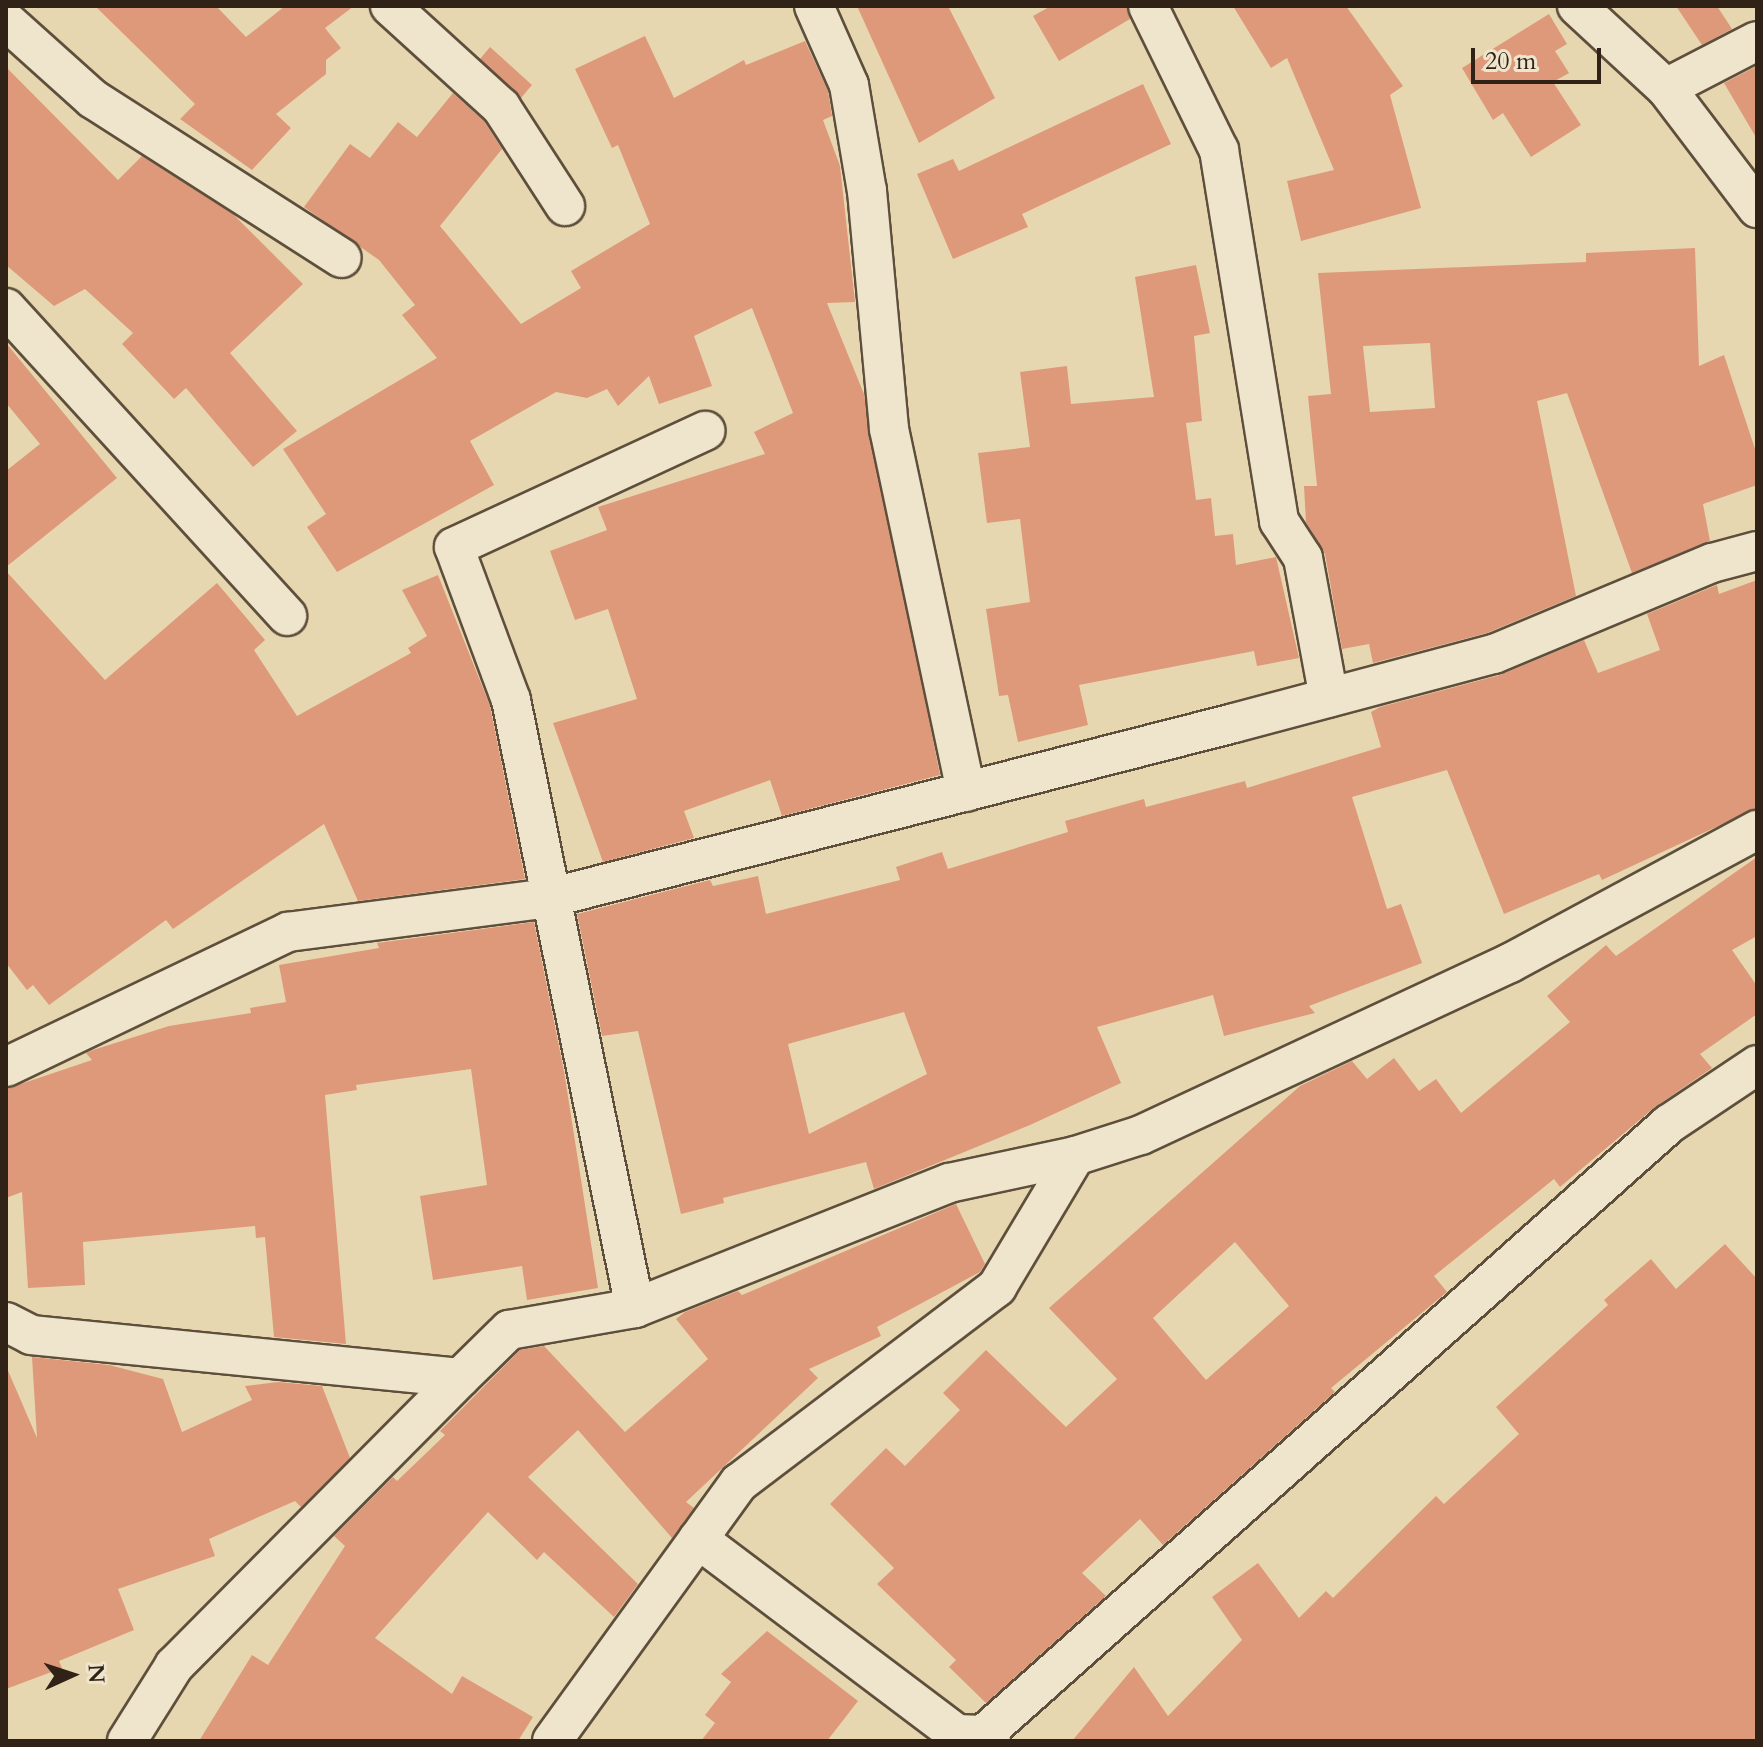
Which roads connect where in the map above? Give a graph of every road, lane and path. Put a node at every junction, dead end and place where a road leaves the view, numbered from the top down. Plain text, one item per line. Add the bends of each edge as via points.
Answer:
1 (390, 6) edge
2 (814, 6) edge
3 (1148, 6) edge
4 (1577, 6) edge
5 (6, 21) edge
6 (1757, 41) edge
7 (1666, 88) junction
8 (565, 206) dead end
9 (1757, 208) edge
10 (342, 258) dead end
11 (6, 308) edge
12 (705, 431) dead end
13 (1757, 551) edge
14 (287, 616) dead end
15 (1329, 698) junction
16 (966, 792) junction
17 (1757, 830) edge
18 (549, 898) junction
19 (8, 1060) edge
20 (1757, 1065) edge
21 (1075, 1156) junction
22 (635, 1308) junction
23 (6, 1322) edge
24 (460, 1378) junction
25 (698, 1539) junction
26 (971, 1738) edge
27 (127, 1741) edge
28 (552, 1741) edge

1 - 8 street via 501,107
2 - 16 street via 849,85 867,191 889,429
3 - 15 street via 1219,150 1279,521 1303,558
4 - 7 street
5 - 10 street via 93,99
6 - 7 street
7 - 9 street
11 - 14 street
12 - 18 street via 454,547 511,700
13 - 15 street via 1712,563 1494,654
15 - 16 street
16 - 18 street
17 - 21 street via 1510,963 1141,1135
18 - 19 street via 288,932
18 - 22 street
20 - 26 street via 1669,1124
21 - 22 street via 949,1183
21 - 25 street via 997,1287 739,1483
22 - 24 street via 509,1330
23 - 24 street via 31,1335
24 - 27 street via 174,1666
25 - 26 street
25 - 28 street

